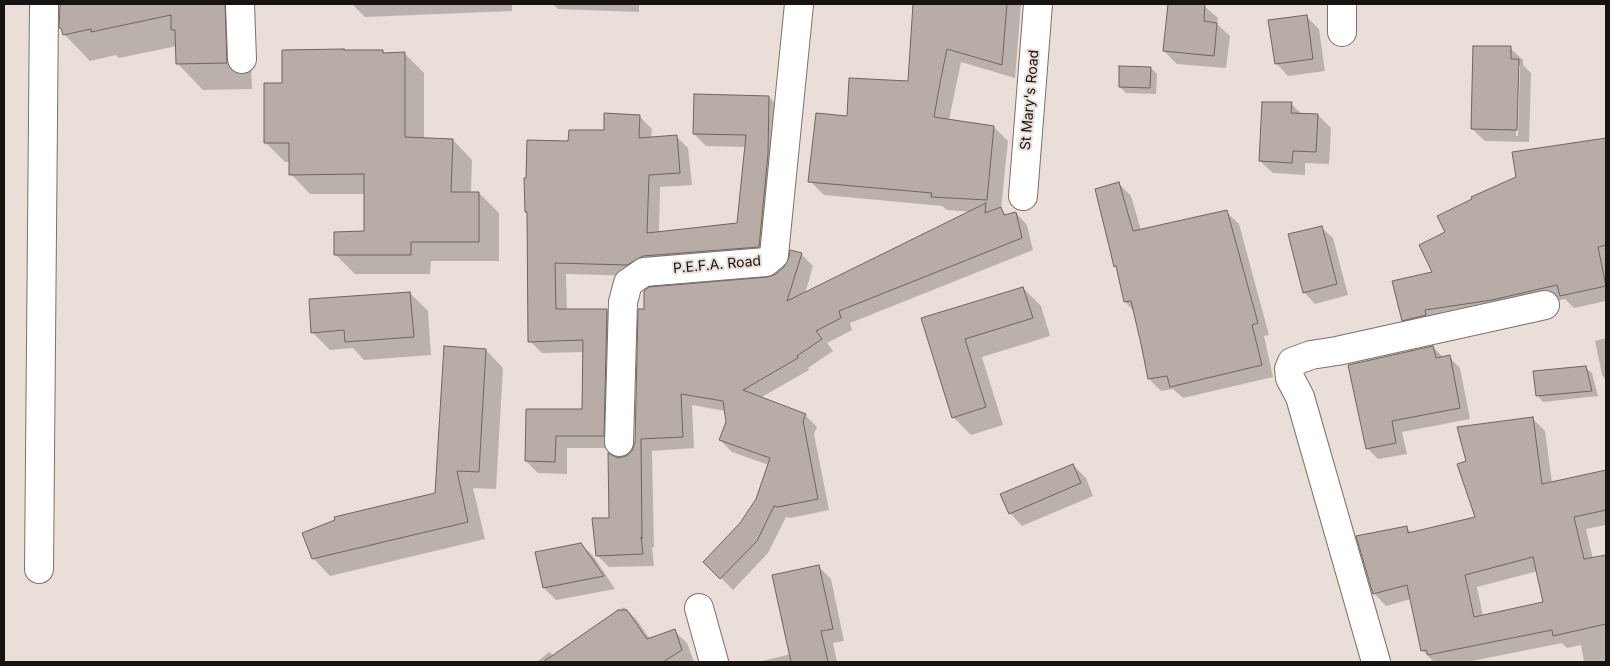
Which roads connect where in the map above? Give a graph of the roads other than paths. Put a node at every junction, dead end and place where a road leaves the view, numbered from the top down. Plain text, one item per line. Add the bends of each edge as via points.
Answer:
1 (44, 4) edge
2 (240, 4) edge
3 (799, 4) edge
4 (1038, 4) edge
5 (1342, 4) edge
6 (1342, 32) dead end
7 (242, 59) dead end
8 (1023, 196) dead end
9 (1545, 305) dead end
10 (619, 442) dead end
11 (39, 568) dead end
12 (699, 608) dead end
13 (714, 662) edge
14 (1376, 662) edge

1 - 11 street
2 - 7 street
3 - 10 street, P.E.F.A. Road via 774,255 766,262 644,272 628,283 623,302
4 - 8 street, St Mary's Road
5 - 6 street
9 - 14 street via 1311,355 1292,362 1290,378 1300,397
12 - 13 street

